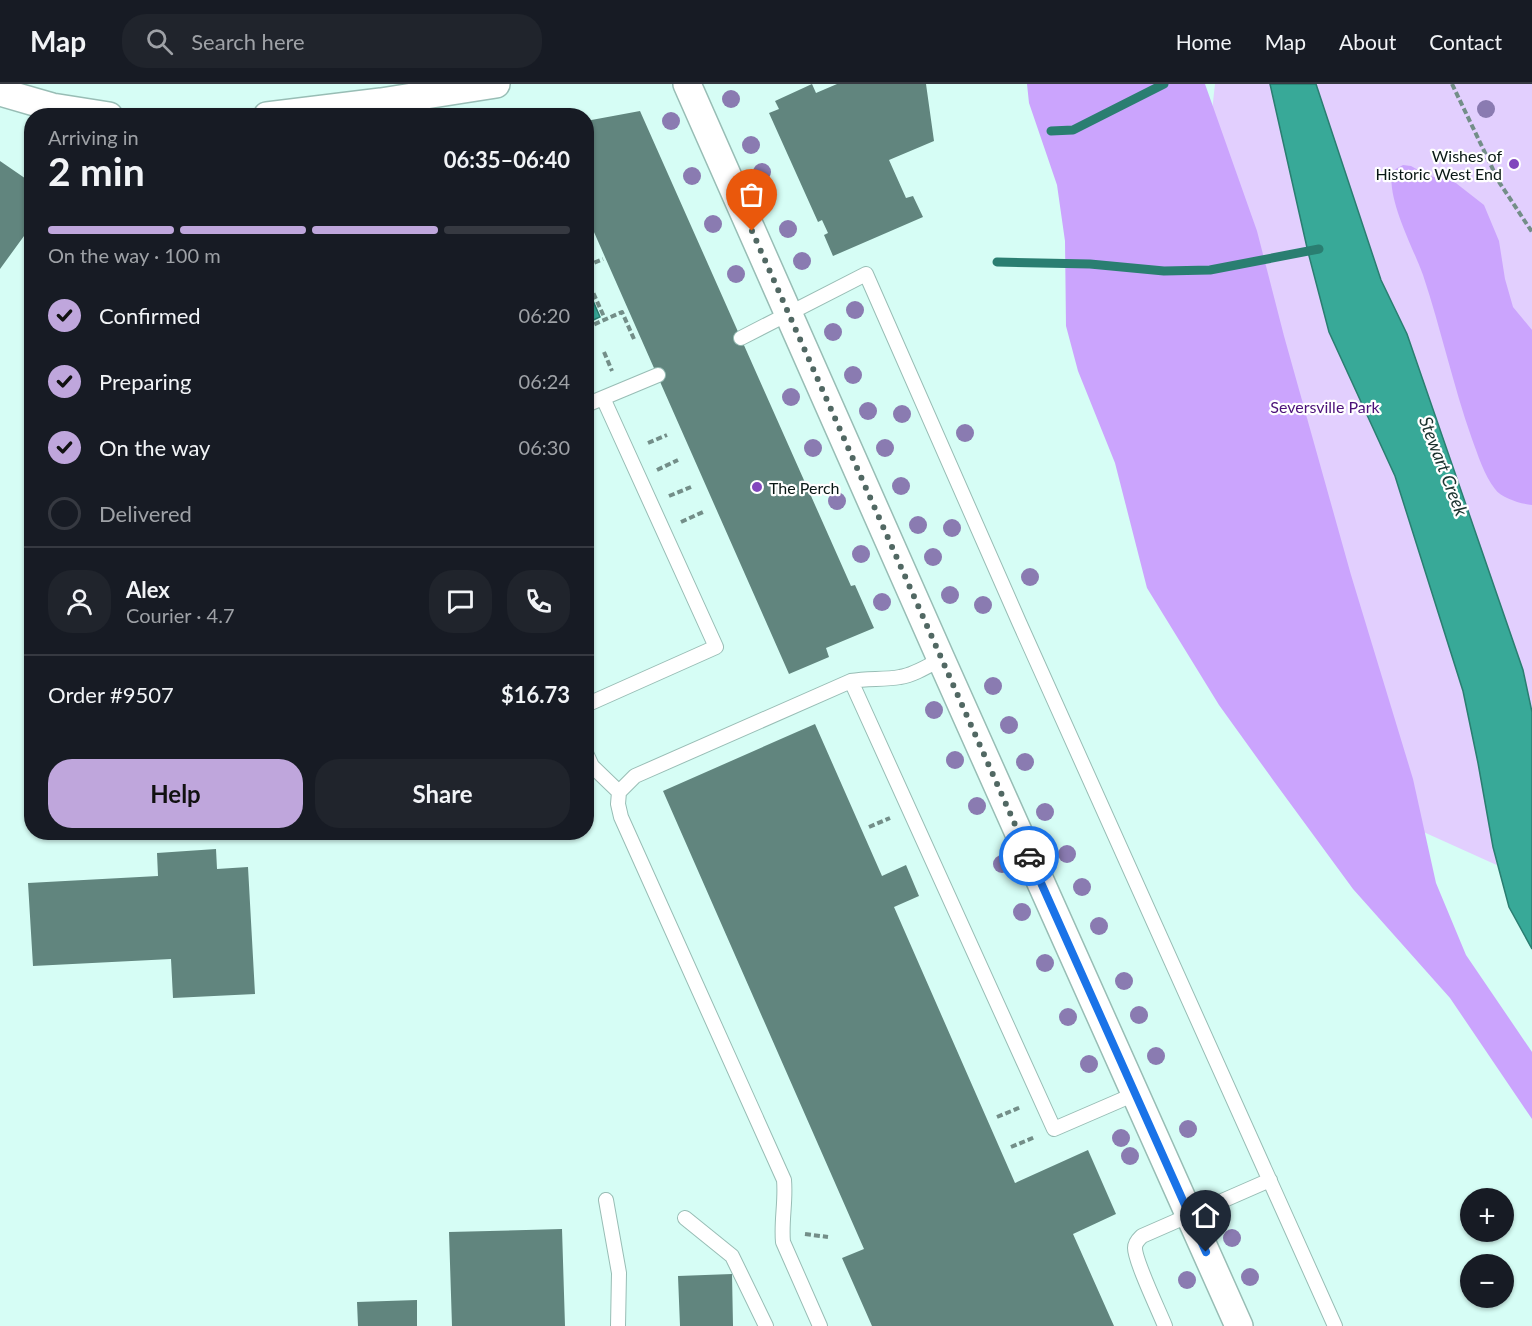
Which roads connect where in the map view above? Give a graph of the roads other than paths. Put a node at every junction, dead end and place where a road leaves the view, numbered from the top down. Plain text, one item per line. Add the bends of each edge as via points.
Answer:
1 (496, 84) edge
2 (687, 84) edge
3 (0, 92) edge
4 (414, 106) edge
5 (58, 108) edge
6 (386, 108) edge
7 (788, 314) junction
8 (741, 338) dead end
9 (657, 375) dead end
10 (603, 398) junction
11 (594, 402) edge
12 (940, 659) junction
13 (851, 681) junction
14 (594, 701) edge
15 (594, 768) edge
16 (619, 792) junction
17 (1136, 1094) junction
18 (1270, 1180) junction
19 (606, 1200) dead end
20 (1190, 1215) junction
21 (685, 1218) dead end
22 (618, 1326) edge
23 (766, 1326) edge
24 (820, 1326) edge
25 (1166, 1326) edge
26 (1239, 1326) edge
27 (1335, 1326) edge

1 - 4 street
2 - 7 street
3 - 5 street
4 - 6 street
7 - 8 lane
7 - 12 street
7 - 18 lane via 866,274
9 - 10 lane
10 - 11 lane
10 - 14 lane via 717,647
12 - 13 lane via 907,676
12 - 17 street
13 - 16 lane via 635,776
13 - 17 lane via 1054,1129
15 - 16 lane
16 - 24 lane via 621,817 784,1180 783,1242
17 - 20 street
18 - 20 lane
18 - 27 lane
19 - 22 lane via 619,1274
20 - 25 lane via 1136,1242
20 - 26 street
21 - 23 lane via 732,1257

